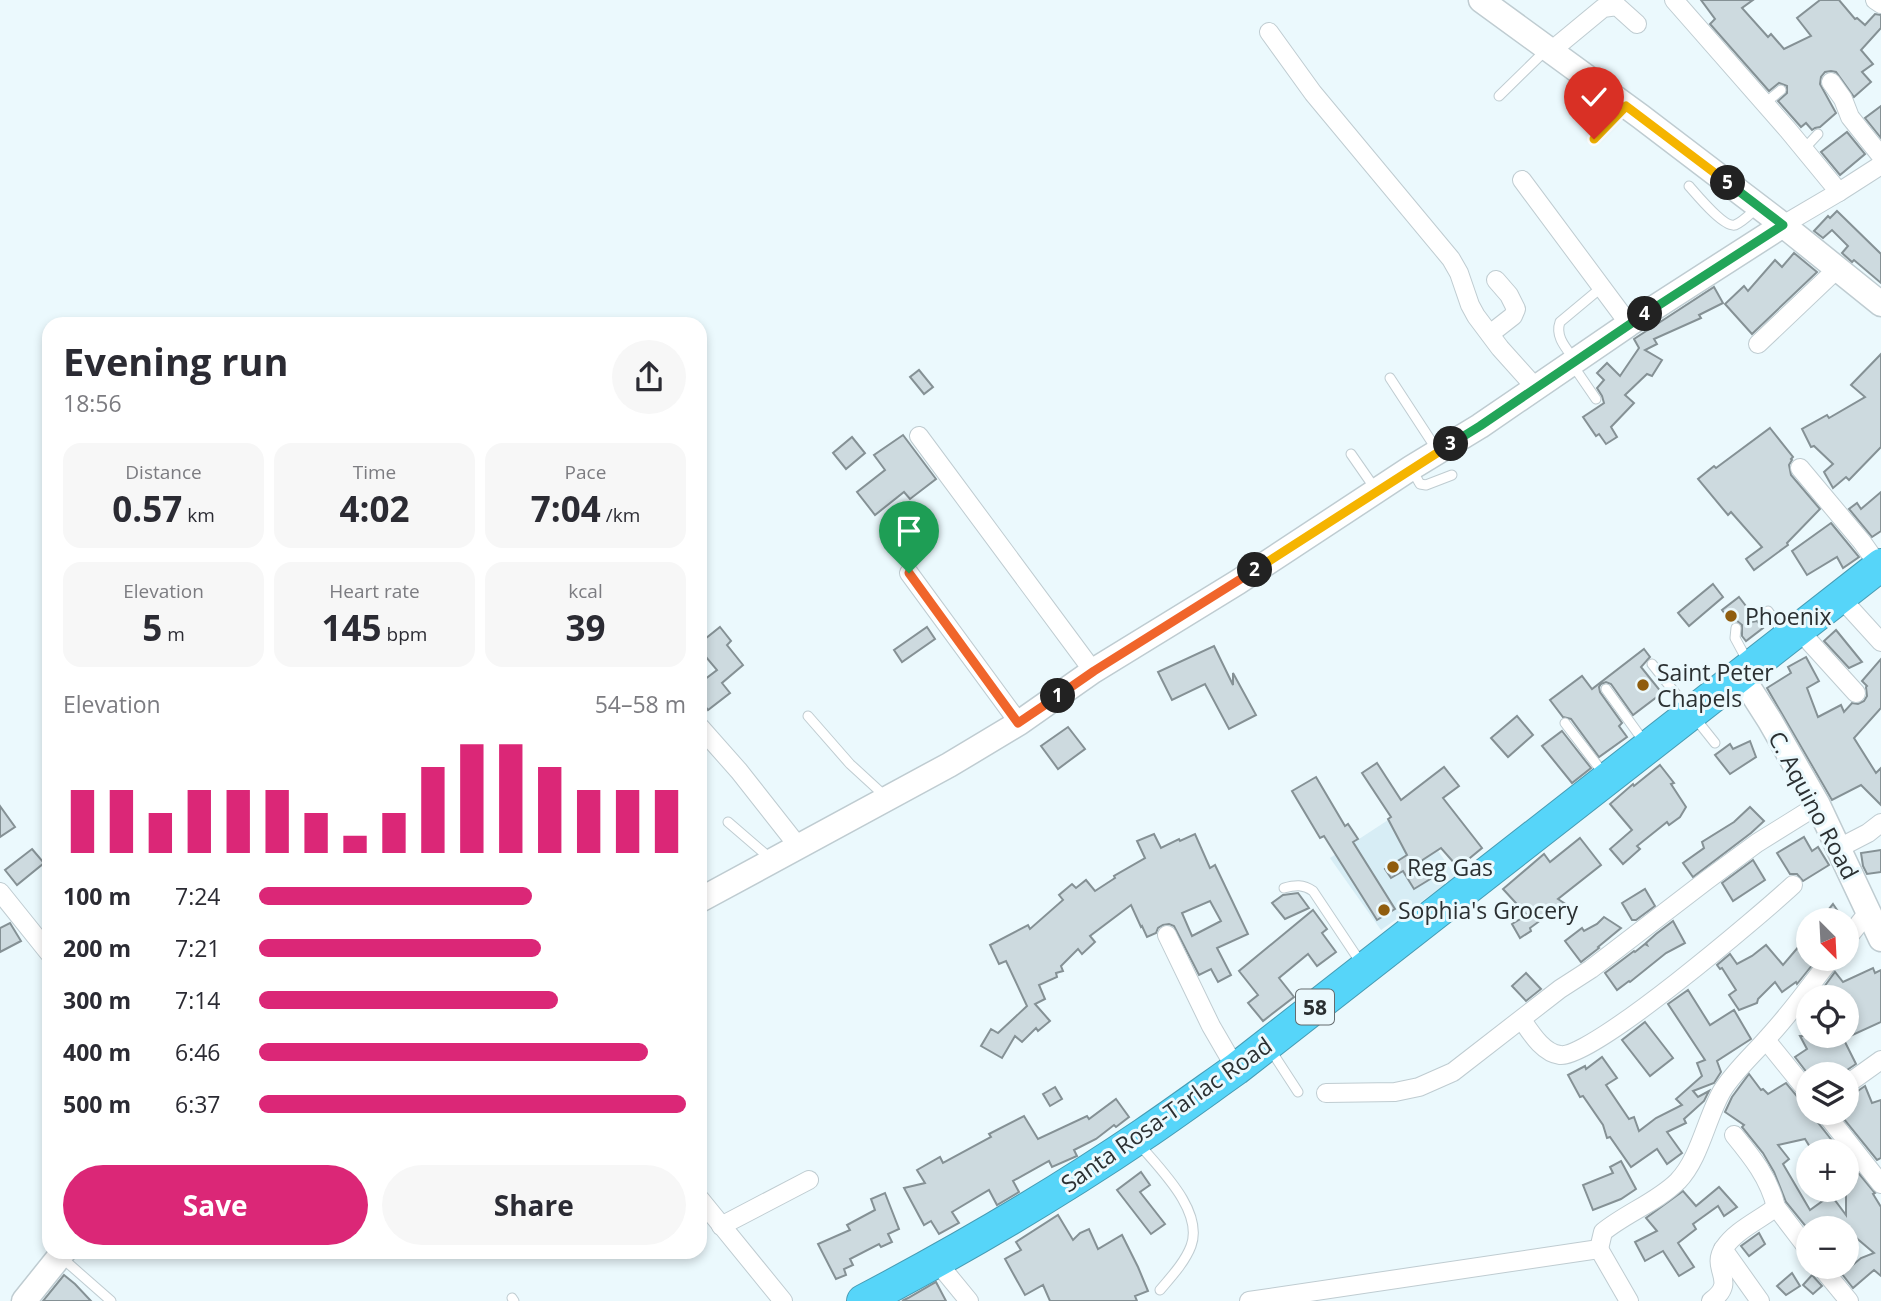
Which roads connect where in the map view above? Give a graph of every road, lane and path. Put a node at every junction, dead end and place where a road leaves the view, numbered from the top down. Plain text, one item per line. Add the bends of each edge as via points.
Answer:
1 (1481, 0) edge
2 (1674, 0) edge
3 (1875, 0) edge
4 (1881, 5) edge
5 (1637, 24) dead end
6 (1269, 32) dead end
7 (1549, 50) junction
8 (1831, 82) dead end
9 (1781, 90) dead end
10 (1499, 96) dead end
11 (1764, 104) junction
12 (1626, 106) junction
13 (1818, 134) dead end
14 (1594, 139) dead end
15 (1804, 149) junction
16 (1881, 156) edge
17 (1881, 165) edge
18 (1522, 180) dead end
19 (1689, 187) dead end
20 (1839, 192) junction
21 (1759, 206) junction
22 (1783, 225) junction
23 (1837, 269) junction
24 (1496, 280) dead end
25 (1602, 287) junction
26 (1881, 304) edge
27 (1629, 324) junction
28 (1490, 334) junction
29 (1758, 344) dead end
30 (1573, 362) junction
31 (1390, 378) dead end
32 (1535, 387) junction
33 (1596, 400) dead end
34 (919, 436) dead end
35 (1438, 452) junction
36 (1351, 454) dead end
37 (1411, 468) junction
38 (1800, 468) dead end
39 (1452, 475) dead end
40 (1377, 491) junction
41 (1880, 565) edge
42 (909, 573) dead end
43 (1840, 597) junction
44 (1753, 615) dead end
45 (1736, 628) dead end
46 (1792, 634) junction
47 (1881, 642) edge
48 (1652, 664) dead end
49 (1745, 670) junction
50 (1094, 671) junction
51 (1606, 689) dead end
52 (1856, 693) dead end
53 (1692, 712) junction
54 (808, 716) dead end
55 (1018, 723) junction
56 (1565, 723) dead end
57 (707, 735) edge
58 (1715, 743) dead end
59 (1648, 747) junction
60 (1607, 778) junction
61 (888, 798) junction
62 (1818, 805) junction
63 (728, 821) dead end
64 (1881, 823) edge
65 (798, 846) junction
66 (1839, 848) junction
67 (773, 860) junction
68 (1793, 885) dead end
69 (1284, 888) dead end
70 (0, 892) edge
71 (707, 896) edge
72 (1877, 926) edge
73 (1859, 934) edge
74 (1167, 935) dead end
75 (42, 944) edge
76 (1364, 968) junction
77 (1822, 971) edge
78 (1522, 1020) junction
79 (1766, 1040) junction
80 (1267, 1044) junction
81 (1881, 1059) edge
82 (1236, 1069) junction
83 (1859, 1075) edge
84 (1796, 1077) edge
85 (1298, 1092) dead end
86 (1326, 1093) dead end
87 (1834, 1125) edge
88 (1734, 1135) dead end
89 (1136, 1139) junction
90 (808, 1180) dead end
91 (1881, 1184) edge
92 (1776, 1207) junction
93 (707, 1208) edge
94 (721, 1226) junction
95 (1796, 1234) edge
96 (1598, 1248) junction
97 (1723, 1249) junction
98 (58, 1259) edge
99 (67, 1259) edge
100 (937, 1262) junction
101 (1831, 1279) edge
102 (1160, 1290) dead end
103 (24, 1301) edge
104 (111, 1301) edge
105 (783, 1301) edge
106 (863, 1301) edge
107 (970, 1301) edge
108 (1249, 1301) edge
109 (1629, 1301) edge
110 (1711, 1301) edge
111 (1760, 1301) edge
112 (1849, 1301) edge

1 - 7 street
2 - 11 street
3 - 4 street
5 - 7 street via 1618,6 1603,8
6 - 28 street via 1312,93 1451,259 1470,305
7 - 10 lane
7 - 12 street
8 - 16 street via 1850,117
9 - 11 lane
11 - 15 street
12 - 14 lane
12 - 21 street
13 - 15 lane
15 - 20 street
17 - 20 street
18 - 25 street
19 - 21 lane via 1731,225
20 - 22 street
21 - 22 street
22 - 23 street
22 - 27 street
23 - 26 street
23 - 29 street
24 - 28 street via 1516,309
25 - 27 street
25 - 30 lane via 1560,322 1557,330
27 - 30 street
28 - 32 street
30 - 32 street
30 - 33 lane
31 - 35 lane
32 - 35 street
34 - 50 street
35 - 37 street
36 - 40 lane
37 - 39 lane via 1420,484
37 - 40 street
38 - 41 street
40 - 50 street
41 - 43 highway, Santa Rosa-Tarlac Road / 58
42 - 55 street
43 - 46 highway, Santa Rosa-Tarlac Road / 58
43 - 47 street
44 - 46 lane via 1768,611
45 - 49 lane
46 - 49 highway, Santa Rosa-Tarlac Road / 58
46 - 52 street
48 - 53 lane
49 - 53 highway, Santa Rosa-Tarlac Road / 58
49 - 62 street, C. Aquino Road
50 - 55 street
51 - 59 lane
53 - 58 lane
53 - 59 highway, Santa Rosa-Tarlac Road / 58
54 - 61 lane
55 - 61 street
56 - 60 lane
57 - 65 street
59 - 60 highway, Santa Rosa-Tarlac Road / 58
60 - 76 highway, Santa Rosa-Tarlac Road / 58
61 - 65 street
62 - 66 street, C. Aquino Road
62 - 78 street via 1707,880
63 - 67 lane
64 - 66 street
65 - 67 street
66 - 72 street, C. Aquino Road
67 - 71 street
68 - 78 street via 1643,1007 1573,1053 1560,1055 1545,1047
69 - 76 lane via 1297,885 1313,891
70 - 75 street
72 - 73 street
74 - 82 street
76 - 80 highway, Santa Rosa-Tarlac Road / 58
77 - 79 street
78 - 86 street via 1431,1083 1395,1092
79 - 84 street
79 - 96 street via 1724,1088 1680,1179 1603,1232
80 - 82 highway, Santa Rosa-Tarlac Road / 58
80 - 85 lane
81 - 83 street
82 - 89 highway, Santa Rosa-Tarlac Road / 58
87 - 91 street
88 - 92 street via 1758,1164
89 - 100 highway, Santa Rosa-Tarlac Road / 58
89 - 102 lane via 1184,1201 1193,1223 1191,1247
90 - 94 street
92 - 95 street
92 - 97 street
93 - 94 street
94 - 105 street
96 - 108 street
96 - 109 street
97 - 110 street via 1719,1262 1724,1286
97 - 111 street
98 - 103 street
99 - 104 lane
100 - 106 highway, Santa Rosa-Tarlac Road / 58
100 - 107 street
101 - 112 street

